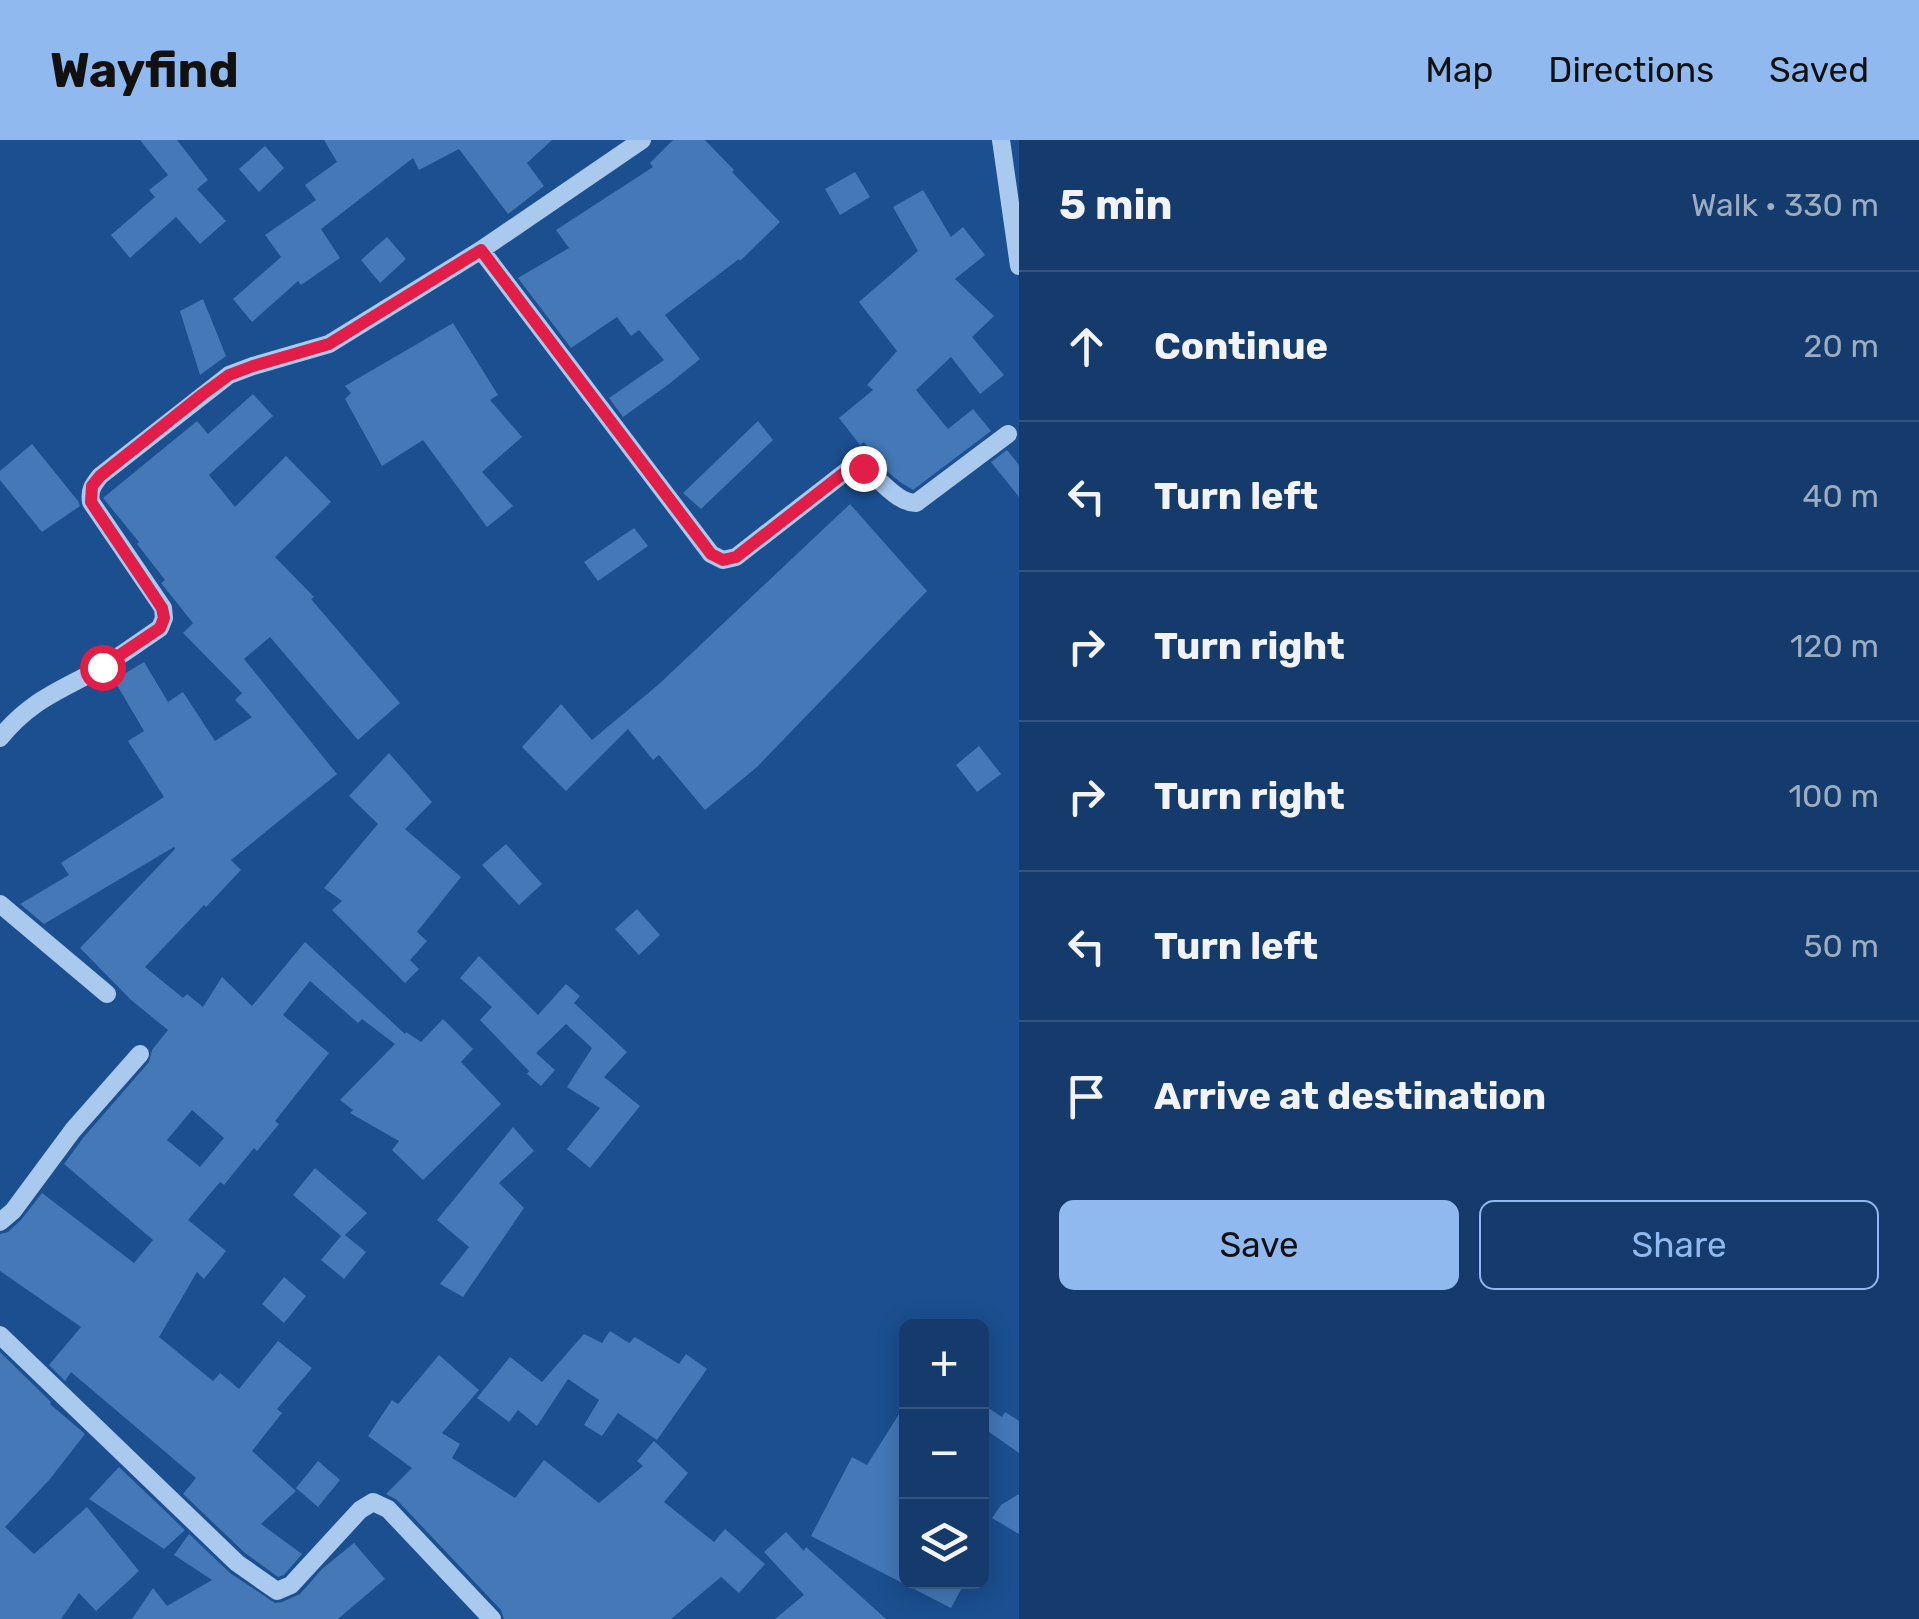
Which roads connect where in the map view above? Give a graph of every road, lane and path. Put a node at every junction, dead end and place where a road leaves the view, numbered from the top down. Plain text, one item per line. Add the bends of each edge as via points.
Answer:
1 (642, 140) edge
2 (1002, 140) edge
3 (481, 250) junction
4 (1019, 266) edge
5 (1008, 434) dead end
6 (0, 738) edge
7 (0, 904) edge
8 (106, 994) dead end
9 (140, 1054) dead end
10 (0, 1222) edge
11 (0, 1335) edge
12 (492, 1619) edge

1 - 3 street
2 - 4 street
3 - 5 street via 711,554 723,560 736,557 853,466 906,503 916,503
3 - 6 street via 329,344 229,375 100,476 91,502 164,618 160,628 102,667 40,700
7 - 8 street
9 - 10 street
11 - 12 street via 270,1587 291,1586 373,1502 388,1509

